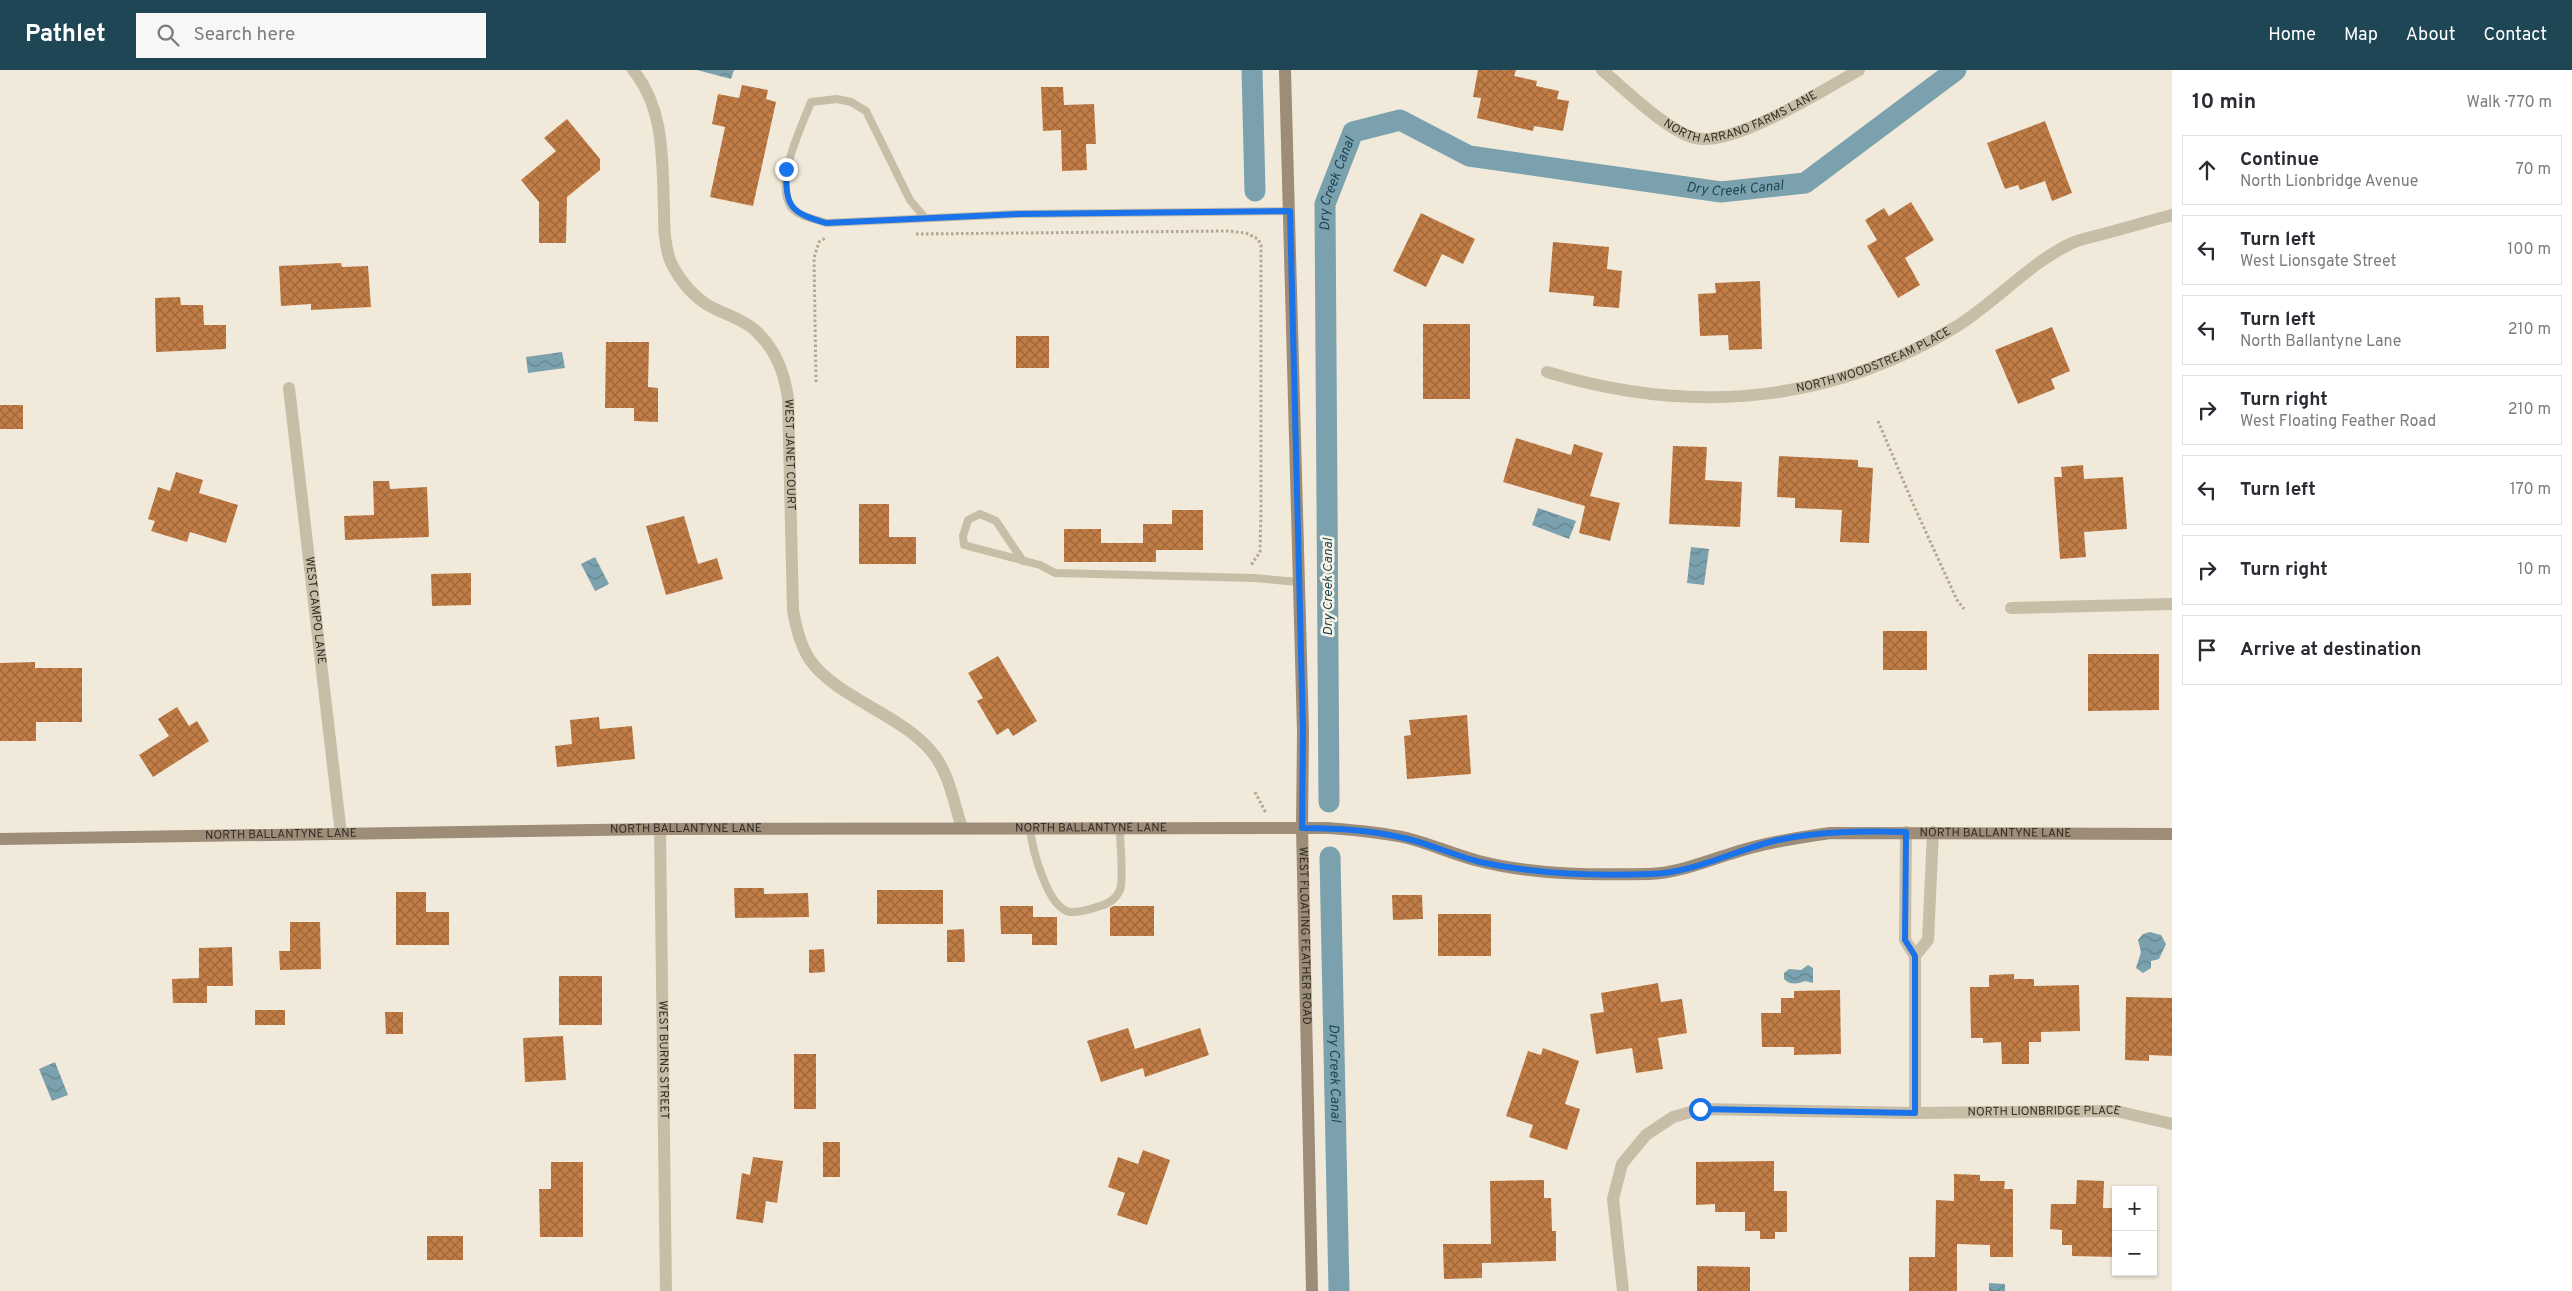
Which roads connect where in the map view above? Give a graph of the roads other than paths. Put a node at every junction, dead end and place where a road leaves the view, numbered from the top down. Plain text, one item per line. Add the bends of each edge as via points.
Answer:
1 (633, 70) edge
2 (1285, 70) edge
3 (1602, 70) edge
4 (1859, 70) edge
5 (1290, 211) junction
6 (2172, 215) edge
7 (925, 218) junction
8 (1547, 372) dead end
9 (289, 388) dead end
10 (1023, 561) junction
11 (1299, 582) junction
12 (2172, 604) edge
13 (2011, 608) dead end
14 (962, 828) junction
15 (1030, 828) junction
16 (1120, 828) junction
17 (1302, 828) junction
18 (660, 829) junction
19 (1906, 832) junction
20 (1933, 832) junction
21 (341, 834) junction
22 (2172, 834) edge
23 (0, 840) edge
24 (1915, 956) junction
25 (1915, 1113) junction
26 (2172, 1124) edge
27 (666, 1291) edge
28 (1312, 1291) edge
29 (1623, 1291) edge

1 - 14 street, WEST JANET COURT via 651,99 659,124 665,237 671,261 685,285 706,304 756,330 774,352 784,374 788,398 793,610 797,633 811,660 834,682 911,732 932,752 945,774
2 - 5 street, WEST FLOATING FEATHER ROAD
3 - 4 street, NORTH ARRANO FARMS LANE via 1662,119 1696,139 1721,137 1760,123
5 - 7 lane
5 - 11 street, WEST FLOATING FEATHER ROAD
6 - 8 street, NORTH WOODSTREAM PLACE via 2072,243 2045,259 1986,307 1955,327 1920,347 1862,372 1834,380 1761,395 1711,399 1611,390
7 - 7 lane via 826,223 802,216 791,206 786,190 786,169 811,102 837,99 866,111 910,200
9 - 21 street, WEST CAMPO LANE
10 - 10 lane via 964,545 968,520 980,514 996,521
10 - 11 lane via 1055,573
11 - 17 street, WEST FLOATING FEATHER ROAD
12 - 13 street
14 - 15 street, NORTH BALLANTYNE LANE
14 - 18 street, NORTH BALLANTYNE LANE
15 - 16 street, NORTH BALLANTYNE LANE
15 - 16 lane via 1033,853 1047,886 1058,905 1069,912 1110,903 1121,888
16 - 17 street, NORTH BALLANTYNE LANE
17 - 19 street, NORTH BALLANTYNE LANE via 1381,833 1479,861 1578,874 1680,871 1778,840 1830,832
17 - 28 street, WEST FLOATING FEATHER ROAD
18 - 21 street, NORTH BALLANTYNE LANE
18 - 27 street, WEST BURNS STREET
19 - 20 street, NORTH BALLANTYNE LANE
19 - 24 street via 1905,940
20 - 22 street, NORTH BALLANTYNE LANE
20 - 24 street via 1928,940
21 - 23 street, NORTH BALLANTYNE LANE
24 - 25 street
25 - 26 street, NORTH LIONBRIDGE PLACE via 2116,1111
25 - 29 street, NORTH LIONBRIDGE PLACE via 1700,1109 1673,1117 1646,1135 1622,1164 1613,1199

